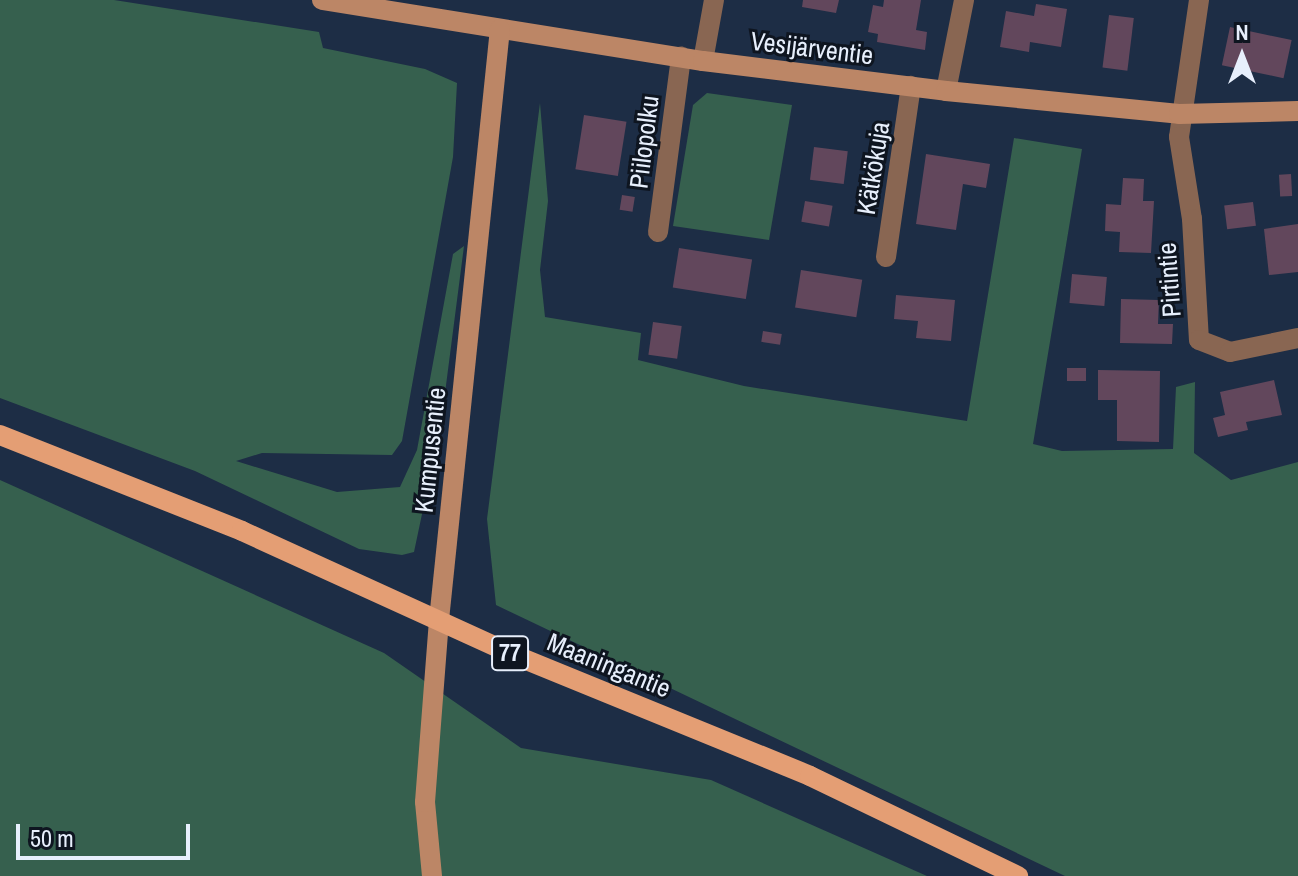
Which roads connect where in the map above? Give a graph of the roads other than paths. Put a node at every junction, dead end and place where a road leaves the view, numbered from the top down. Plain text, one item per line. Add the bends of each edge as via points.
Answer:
1 (322, 0) edge
2 (714, 0) edge
3 (964, 0) edge
4 (1199, 0) edge
5 (500, 29) junction
6 (681, 57) junction
7 (703, 61) junction
8 (911, 86) junction
9 (946, 91) junction
10 (1298, 111) edge
11 (1179, 114) junction
12 (658, 232) dead end
13 (886, 257) dead end
14 (1298, 338) edge
15 (0, 435) edge
16 (439, 620) junction
17 (432, 876) edge
18 (1018, 876) edge

1 - 5 street, Vesijärventie
2 - 7 street
3 - 9 street
4 - 11 street
5 - 6 street, Vesijärventie
5 - 16 street, Kumpusentie
6 - 7 street, Vesijärventie
6 - 12 street, Piilopolku
7 - 8 street, Vesijärventie
8 - 9 street, Vesijärventie
8 - 13 street, Kätkökuja
9 - 11 street, Vesijärventie
10 - 11 street, Vesijärventie
11 - 14 street, Pirtintie via 1199,340 1230,352
15 - 16 main road, Maaningantie / 77 via 242,531
16 - 17 street, Kumpusentie via 425,802
16 - 18 main road, Maaningantie / 77 via 810,776

